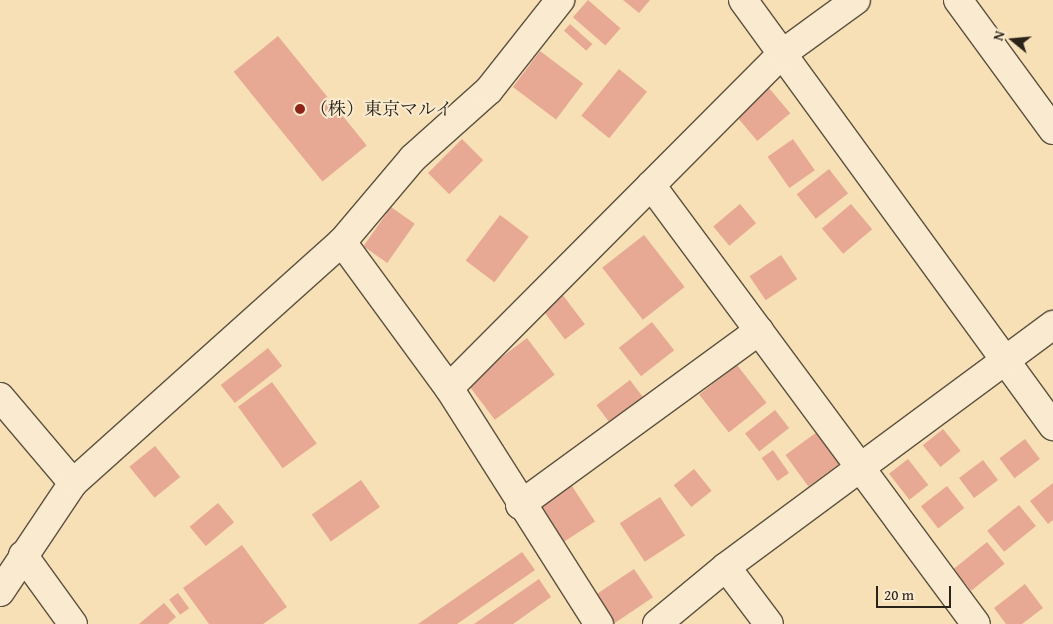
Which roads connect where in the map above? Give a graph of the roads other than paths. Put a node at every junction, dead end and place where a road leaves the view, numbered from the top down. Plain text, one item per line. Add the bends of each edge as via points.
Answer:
1 (560, 0) edge
2 (743, 0) edge
3 (856, 0) edge
4 (958, 0) edge
5 (783, 53) junction
6 (1048, 113) edge
7 (651, 185) junction
8 (342, 242) junction
9 (1053, 325) edge
10 (759, 332) junction
11 (1004, 361) junction
12 (449, 388) junction
13 (0, 397) edge
14 (1053, 426) edge
15 (860, 467) junction
16 (73, 483) junction
17 (520, 505) junction
18 (24, 555) junction
19 (726, 567) junction
20 (0, 592) edge
21 (73, 624) edge
22 (599, 624) edge
23 (657, 624) edge
24 (768, 624) edge
25 (976, 624) edge

1 - 8 street via 488,90 413,158
2 - 5 street
3 - 5 street
4 - 6 street
5 - 7 street
5 - 11 street
7 - 10 street
7 - 12 street
8 - 12 street
8 - 16 street
9 - 11 street
10 - 15 street
10 - 17 street
11 - 14 street
11 - 15 street
12 - 17 street
13 - 16 street
15 - 19 street
15 - 25 street
16 - 18 street
17 - 22 street
18 - 20 street
18 - 21 street
19 - 23 street
19 - 24 street

